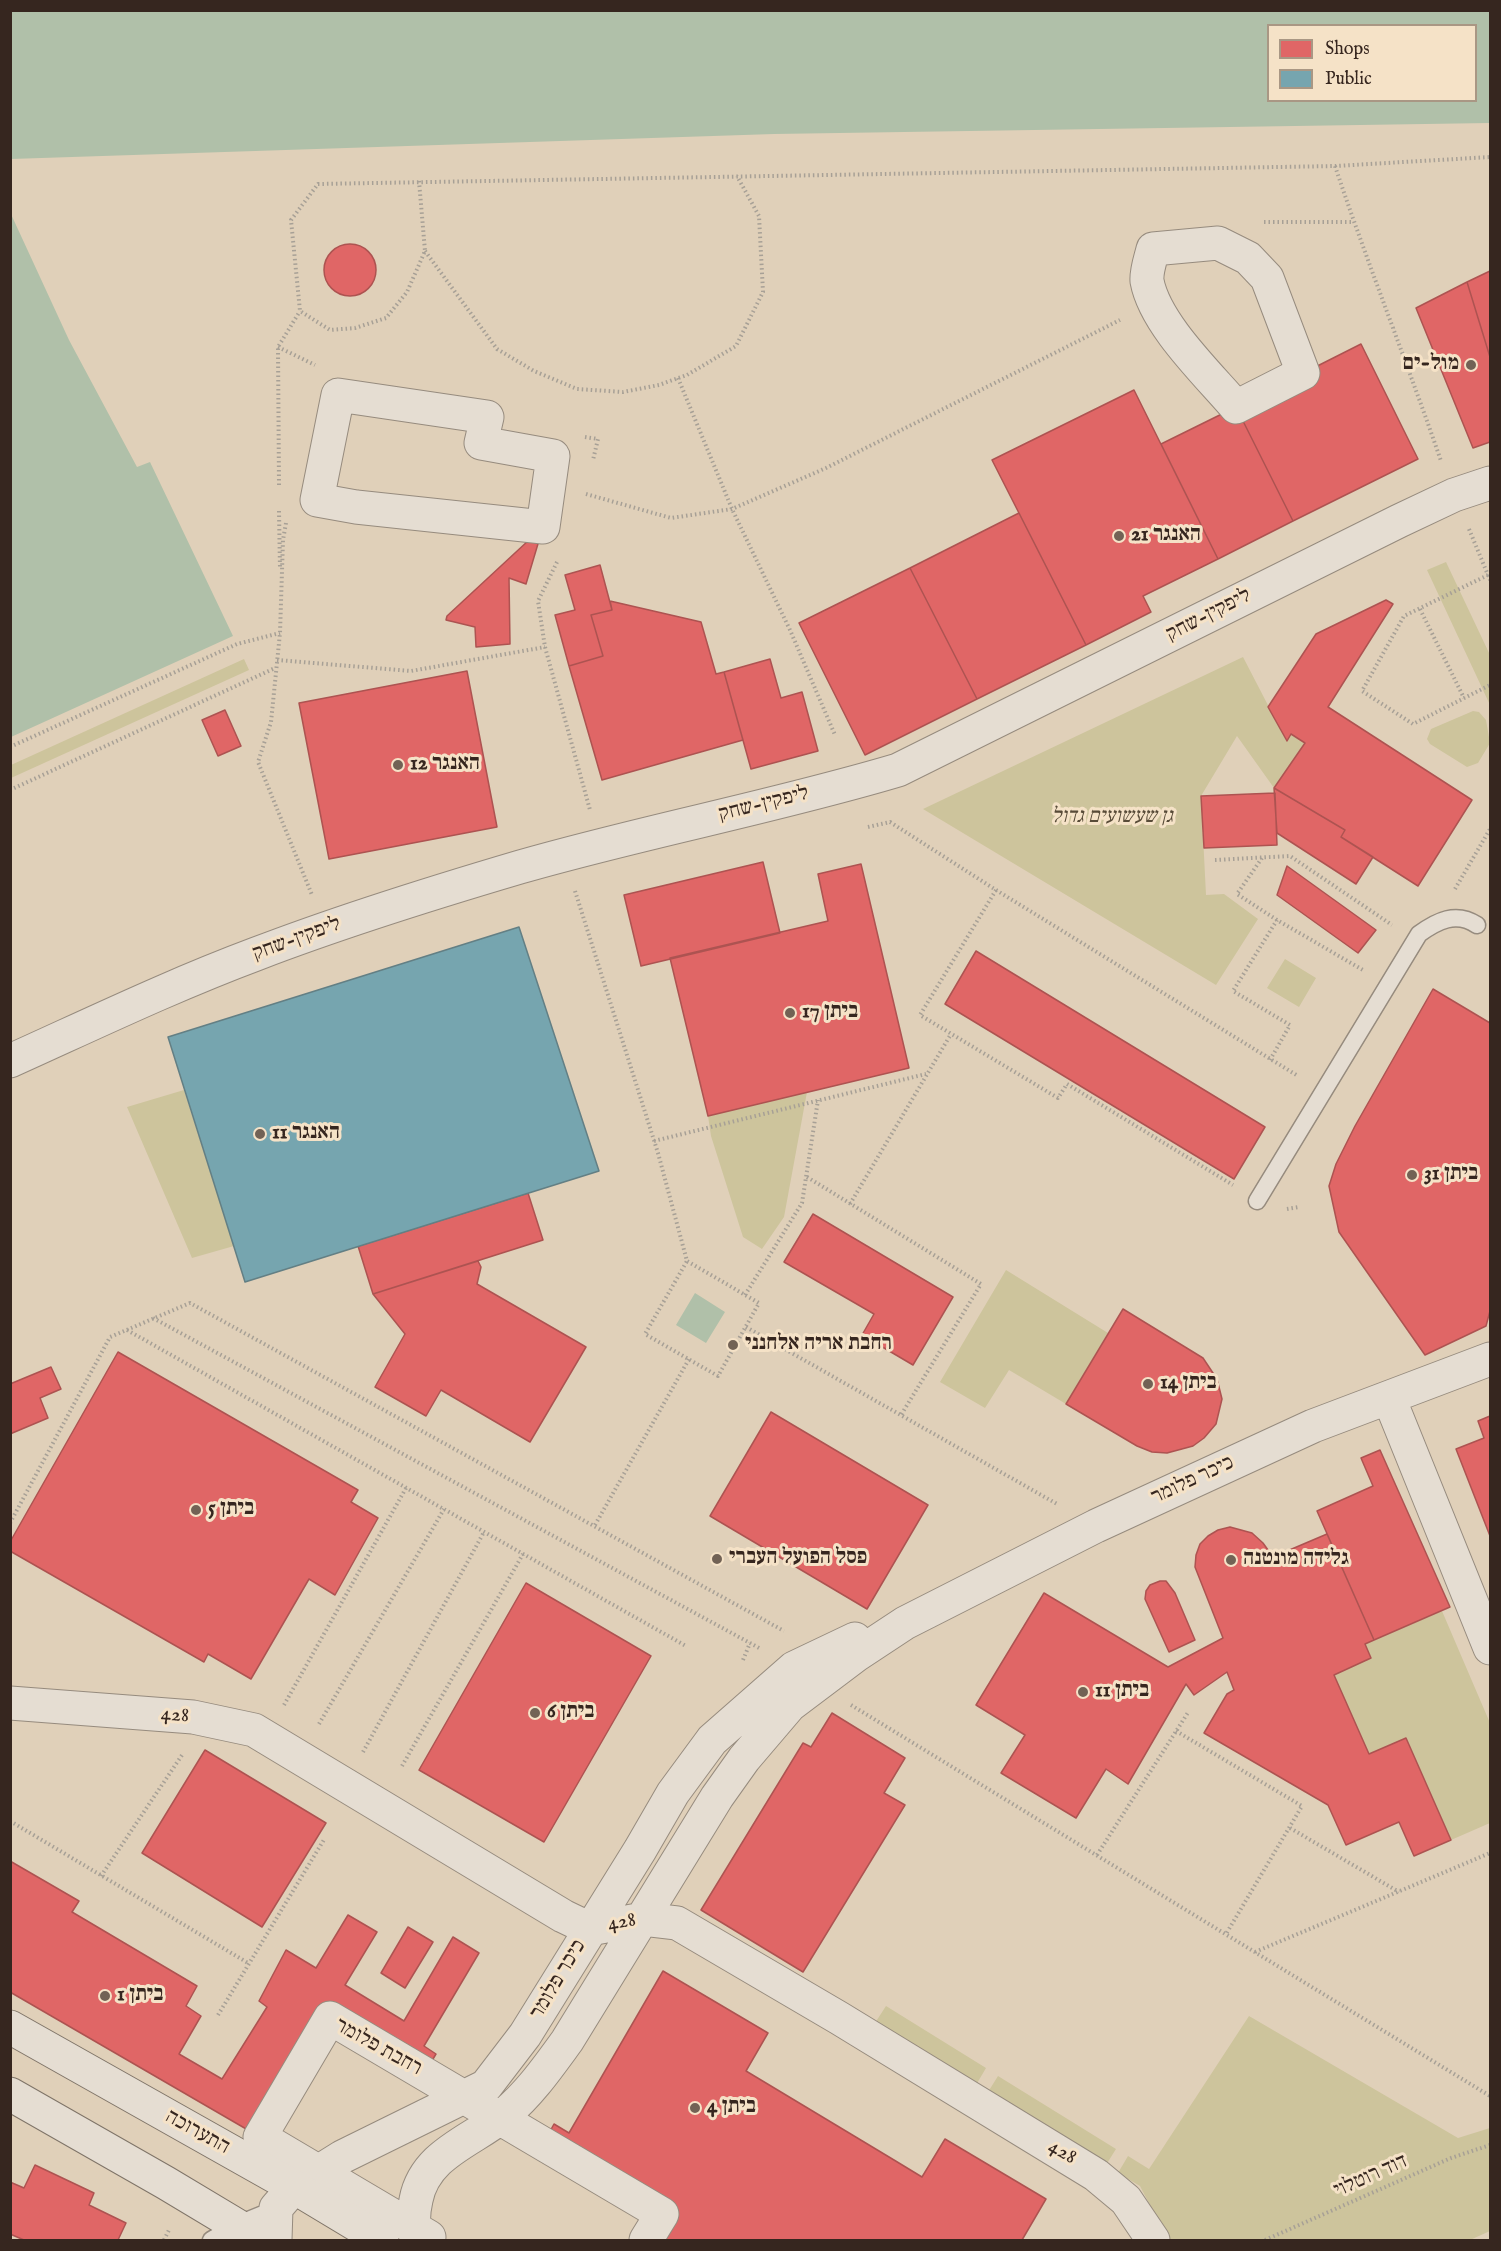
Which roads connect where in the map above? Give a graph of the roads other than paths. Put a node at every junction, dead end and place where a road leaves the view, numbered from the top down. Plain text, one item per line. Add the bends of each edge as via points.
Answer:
1 (1303, 373) joint
2 (1491, 483) edge
3 (552, 540) joint
4 (1477, 925) dead end
5 (10, 1061) edge
6 (1257, 1201) road end
7 (1491, 1359) edge
8 (1389, 1398) junction
9 (905, 1623) junction
10 (1491, 1647) edge
11 (10, 1703) edge
12 (643, 1919) junction
13 (590, 1929) junction
14 (10, 2027) edge
15 (10, 2094) edge
16 (464, 2097) junction
17 (499, 2118) junction
18 (296, 2189) junction
19 (236, 2235) edge
20 (422, 2236) edge
21 (275, 2241) edge
22 (382, 2241) edge
23 (646, 2241) edge
24 (1153, 2241) edge

1 - 1 street via 1267,278 1248,258 1218,243 1153,249 1147,279 1158,311 1166,326 1236,407
2 - 5 street, ליפקין-שחק via 1454,495 898,770 520,867 326,929 255,954
3 - 3 street via 553,456 482,443 487,417 338,395 318,500
4 - 6 lane via 1452,917 1419,934
7 - 8 street, כיכר פלומר
8 - 9 street, כיכר פלומר via 1313,1426 1096,1526
8 - 10 street
9 - 12 street, כיכר פלומר via 790,1705 766,1731 717,1797
9 - 13 street, כיכר פלומר via 848,1641 794,1668 712,1740 673,1793
11 - 13 street, 428 via 193,1717 254,1730
12 - 13 street, 428
12 - 17 street, כיכר פלומר via 567,2041 530,2090
12 - 24 street, 428 via 677,1923 1096,2175 1126,2200
13 - 16 street, כיכר פלומר via 525,2035 486,2086
14 - 18 street, התערוכה
15 - 19 street via 166,2183
16 - 17 street, רחבת פלומר
16 - 18 street, כיכר פלומר via 342,2157
16 - 18 street, רחבת פלומר via 330,2018 260,2137
17 - 20 street, כיכר פלומר via 429,2169 418,2190 413,2213
17 - 23 street, רחבת פלומר via 662,2214
18 - 19 lane
18 - 20 street, רחבת פלומר
18 - 21 street
18 - 22 street, התערוכה

